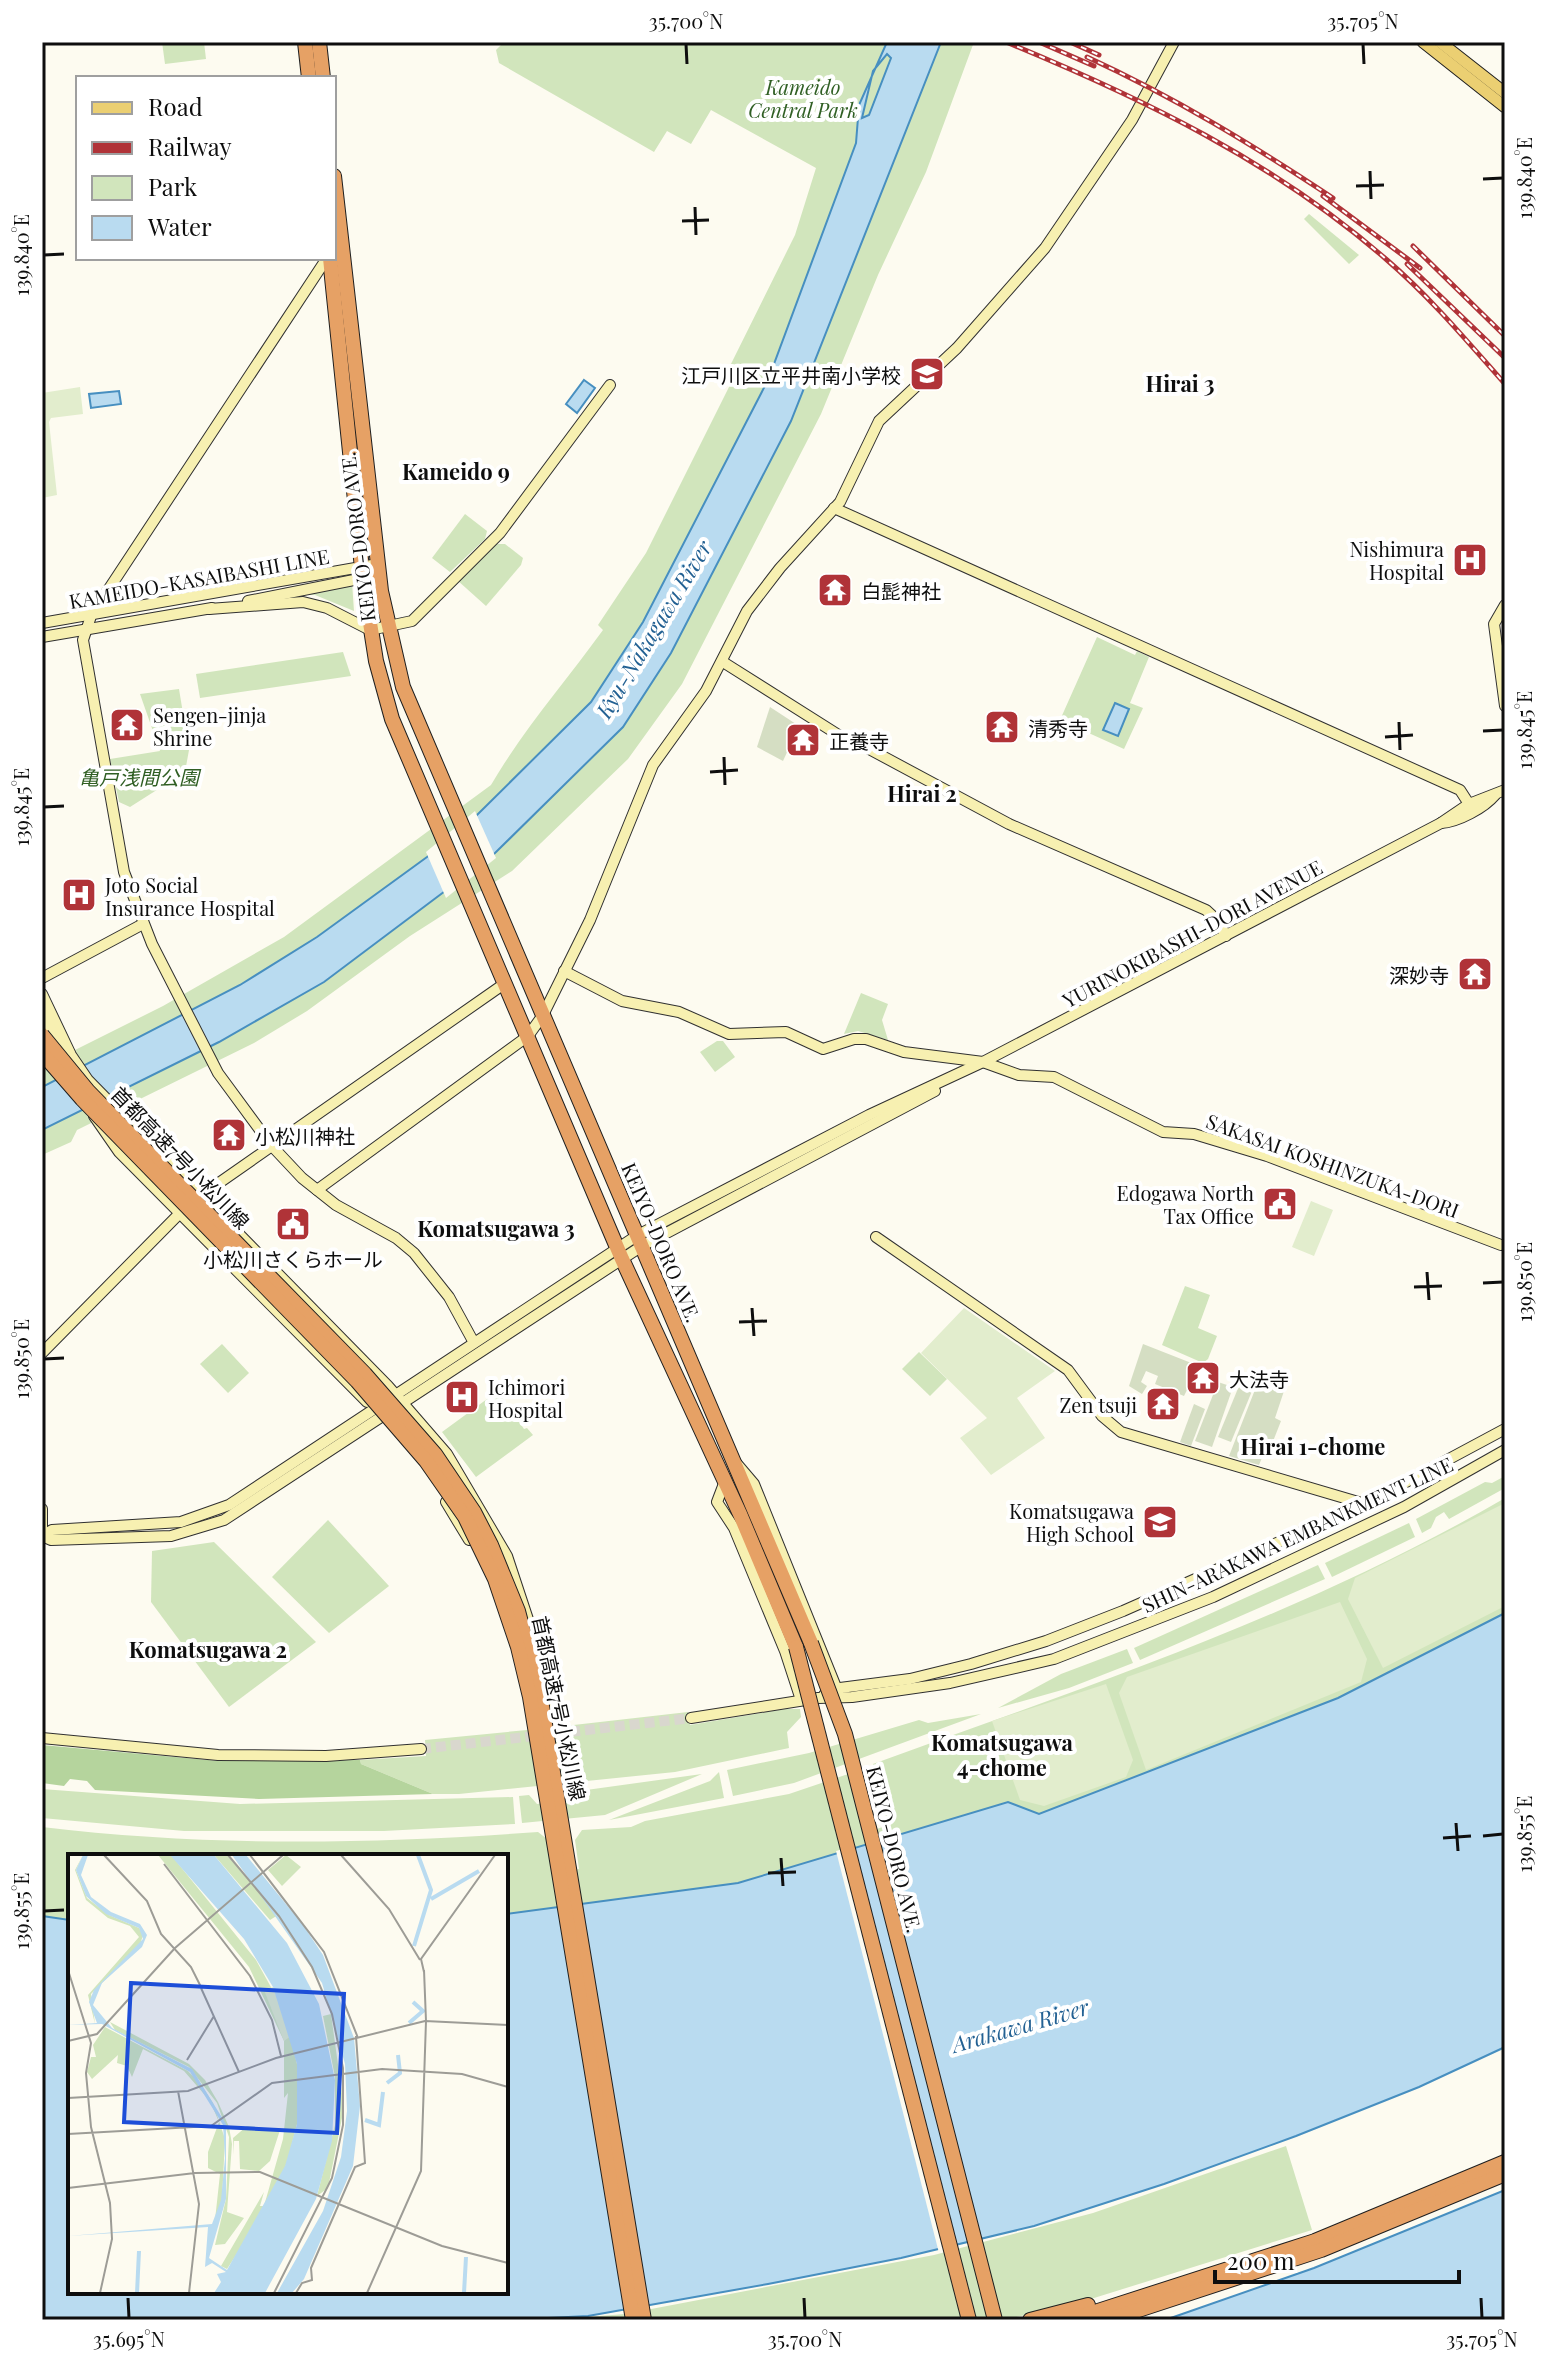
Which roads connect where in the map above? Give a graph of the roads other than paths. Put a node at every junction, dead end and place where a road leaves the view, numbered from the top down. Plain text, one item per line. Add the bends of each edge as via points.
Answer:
1 (305, 42) edge
2 (319, 42) edge
3 (1174, 42) edge
4 (1423, 42) edge
5 (1440, 42) edge
6 (309, 76) edge
7 (323, 76) edge
8 (1505, 93) edge
9 (1505, 107) edge
10 (336, 210) edge
11 (338, 243) edge
12 (328, 260) edge
13 (329, 260) edge
14 (610, 385) dead end
15 (834, 508) junction
16 (378, 570) junction
17 (362, 572) junction
18 (1505, 605) edge
19 (209, 609) junction
20 (91, 616) junction
21 (42, 623) edge
22 (387, 627) junction
23 (84, 630) junction
24 (370, 630) junction
25 (42, 637) edge
26 (723, 662) junction
27 (1505, 706) edge
28 (1500, 793) edge
29 (1469, 804) junction
30 (1505, 804) edge
31 (1441, 823) junction
32 (143, 924) junction
33 (1226, 936) junction
34 (564, 971) junction
35 (42, 978) edge
36 (504, 984) junction
37 (42, 994) edge
38 (42, 1006) edge
39 (543, 1015) junction
40 (42, 1035) edge
41 (528, 1036) junction
42 (60, 1045) junction
43 (42, 1053) edge
44 (983, 1062) junction
45 (271, 1145) junction
46 (317, 1190) junction
47 (201, 1195) junction
48 (181, 1211) junction
49 (876, 1237) dead end
50 (640, 1241) junction
51 (1501, 1245) dead end
52 (620, 1253) junction
53 (473, 1341) junction
54 (42, 1353) edge
55 (400, 1398) junction
56 (378, 1414) junction
57 (1505, 1429) edge
58 (1505, 1450) edge
59 (735, 1462) junction
60 (725, 1481) junction
61 (1365, 1504) junction
62 (42, 1509) edge
63 (42, 1534) edge
64 (804, 1645) junction
65 (885, 1683) junction
66 (838, 1693) junction
67 (858, 1696) junction
68 (801, 1700) junction
69 (691, 1718) tunnel mouth
70 (42, 1738) edge
71 (421, 1749) tunnel mouth
72 (1505, 2162) edge
73 (1505, 2174) edge
74 (1168, 2290) junction
75 (633, 2320) edge
76 (644, 2320) edge
77 (969, 2320) edge
78 (995, 2320) edge
79 (1030, 2320) edge
80 (1070, 2320) edge
81 (1108, 2320) edge

1 - 6 highway
2 - 7 highway
3 - 15 street via 1132,120 1045,248 957,348 879,421 847,492
4 - 9 main road
5 - 8 main road
10 - 11 highway, KEIYO-DORO AVE.
11 - 16 highway, KEIYO-DORO AVE.
12 - 20 street
13 - 17 highway, KEIYO-DORO AVE.
14 - 22 street via 500,533 416,617
15 - 26 street via 747,611
15 - 29 street via 1460,790
16 - 17 street, KAMEIDO-KASAIBASHI LINE
16 - 22 highway, KEIYO-DORO AVE.
17 - 19 street, KAMEIDO-KASAIBASHI LINE
17 - 20 street, KAMEIDO-KASAIBASHI LINE
17 - 24 highway, KEIYO-DORO AVE.
18 - 27 street via 1494,624
19 - 23 street, KAMEIDO-KASAIBASHI LINE
19 - 24 street via 303,602
20 - 21 street, KAMEIDO-KASAIBASHI LINE
20 - 23 street
22 - 24 street
22 - 39 highway, KEIYO-DORO AVE. via 412,711
23 - 25 street, KAMEIDO-KASAIBASHI LINE
23 - 32 street via 119,853
24 - 36 highway, KEIYO-DORO AVE. via 397,732
26 - 33 street via 848,741 1009,824 1206,910
26 - 34 street via 653,765 603,891
28 - 29 street, YURINOKIBASHI-DORI AVENUE
28 - 30 street
28 - 31 street, YURINOKIBASHI-DORI AVENUE
29 - 31 street, YURINOKIBASHI-DORI AVENUE
31 - 33 street, YURINOKIBASHI-DORI AVENUE
32 - 35 street
32 - 45 street via 218,1073
33 - 44 street, YURINOKIBASHI-DORI AVENUE
34 - 39 street
34 - 44 street, SAKASAI KOSHINZUKA-DORI via 622,1001 679,1012 729,1034 794,1033 823,1049 860,1038 904,1052
36 - 41 highway, KEIYO-DORO AVE.
36 - 45 street
37 - 42 street
38 - 42 street
39 - 41 street
39 - 50 highway, KEIYO-DORO AVE.
40 - 76 highway, 首都高速7号小松川線, bridge via 88,1091 398,1410 454,1480 491,1545 518,1611 540,1694
41 - 46 street
41 - 52 highway, KEIYO-DORO AVE.
42 - 47 street
42 - 48 street, bridge via 104,1135
43 - 75 highway, 首都高速7号小松川線, bridge via 382,1408 444,1486 481,1547 508,1613 534,1716
44 - 50 street, YURINOKIBASHI-DORI AVENUE via 869,1115
44 - 51 street, SAKASAI KOSHINZUKA-DORI via 1019,1075 1054,1077 1163,1132 1194,1134 1253,1151
45 - 46 street
45 - 47 street
46 - 53 street via 414,1253 432,1272
47 - 48 street
47 - 55 street
48 - 54 street
48 - 56 street
49 - 61 street via 1068,1370 1102,1416 1121,1432
50 - 52 street, YURINOKIBASHI-DORI AVENUE
50 - 59 highway, KEIYO-DORO AVE.
52 - 53 street
52 - 55 street
52 - 60 highway, KEIYO-DORO AVE.
53 - 55 street
55 - 56 street
55 - 56 street via 460,1473 507,1556 555,1696 550,1708 528,1706 479,1558 442,1494
56 - 63 street via 207,1515 168,1524
57 - 61 street, SHIN-ARAKAWA EMBANKMENT LINE
58 - 67 street, SHIN-ARAKAWA EMBANKMENT LINE via 1404,1507 1126,1633 1031,1666
59 - 64 highway, KEIYO-DORO AVE.
59 - 66 street via 754,1484
60 - 64 highway, KEIYO-DORO AVE.
60 - 68 street via 717,1502 734,1528
61 - 65 street, SHIN-ARAKAWA EMBANKMENT LINE via 1210,1575 1046,1641
62 - 63 street
64 - 77 highway, KEIYO-DORO AVE., bridge
64 - 78 highway, KEIYO-DORO AVE., bridge via 845,1734
65 - 66 street, SHIN-ARAKAWA EMBANKMENT LINE
65 - 67 street
66 - 67 street, SHIN-ARAKAWA EMBANKMENT LINE
66 - 68 street, SHIN-ARAKAWA EMBANKMENT LINE
68 - 69 street, SHIN-ARAKAWA EMBANKMENT LINE
70 - 71 street via 218,1755 326,1756
72 - 74 highway via 1315,2241
73 - 81 highway via 1321,2250
74 - 79 highway
74 - 80 highway

